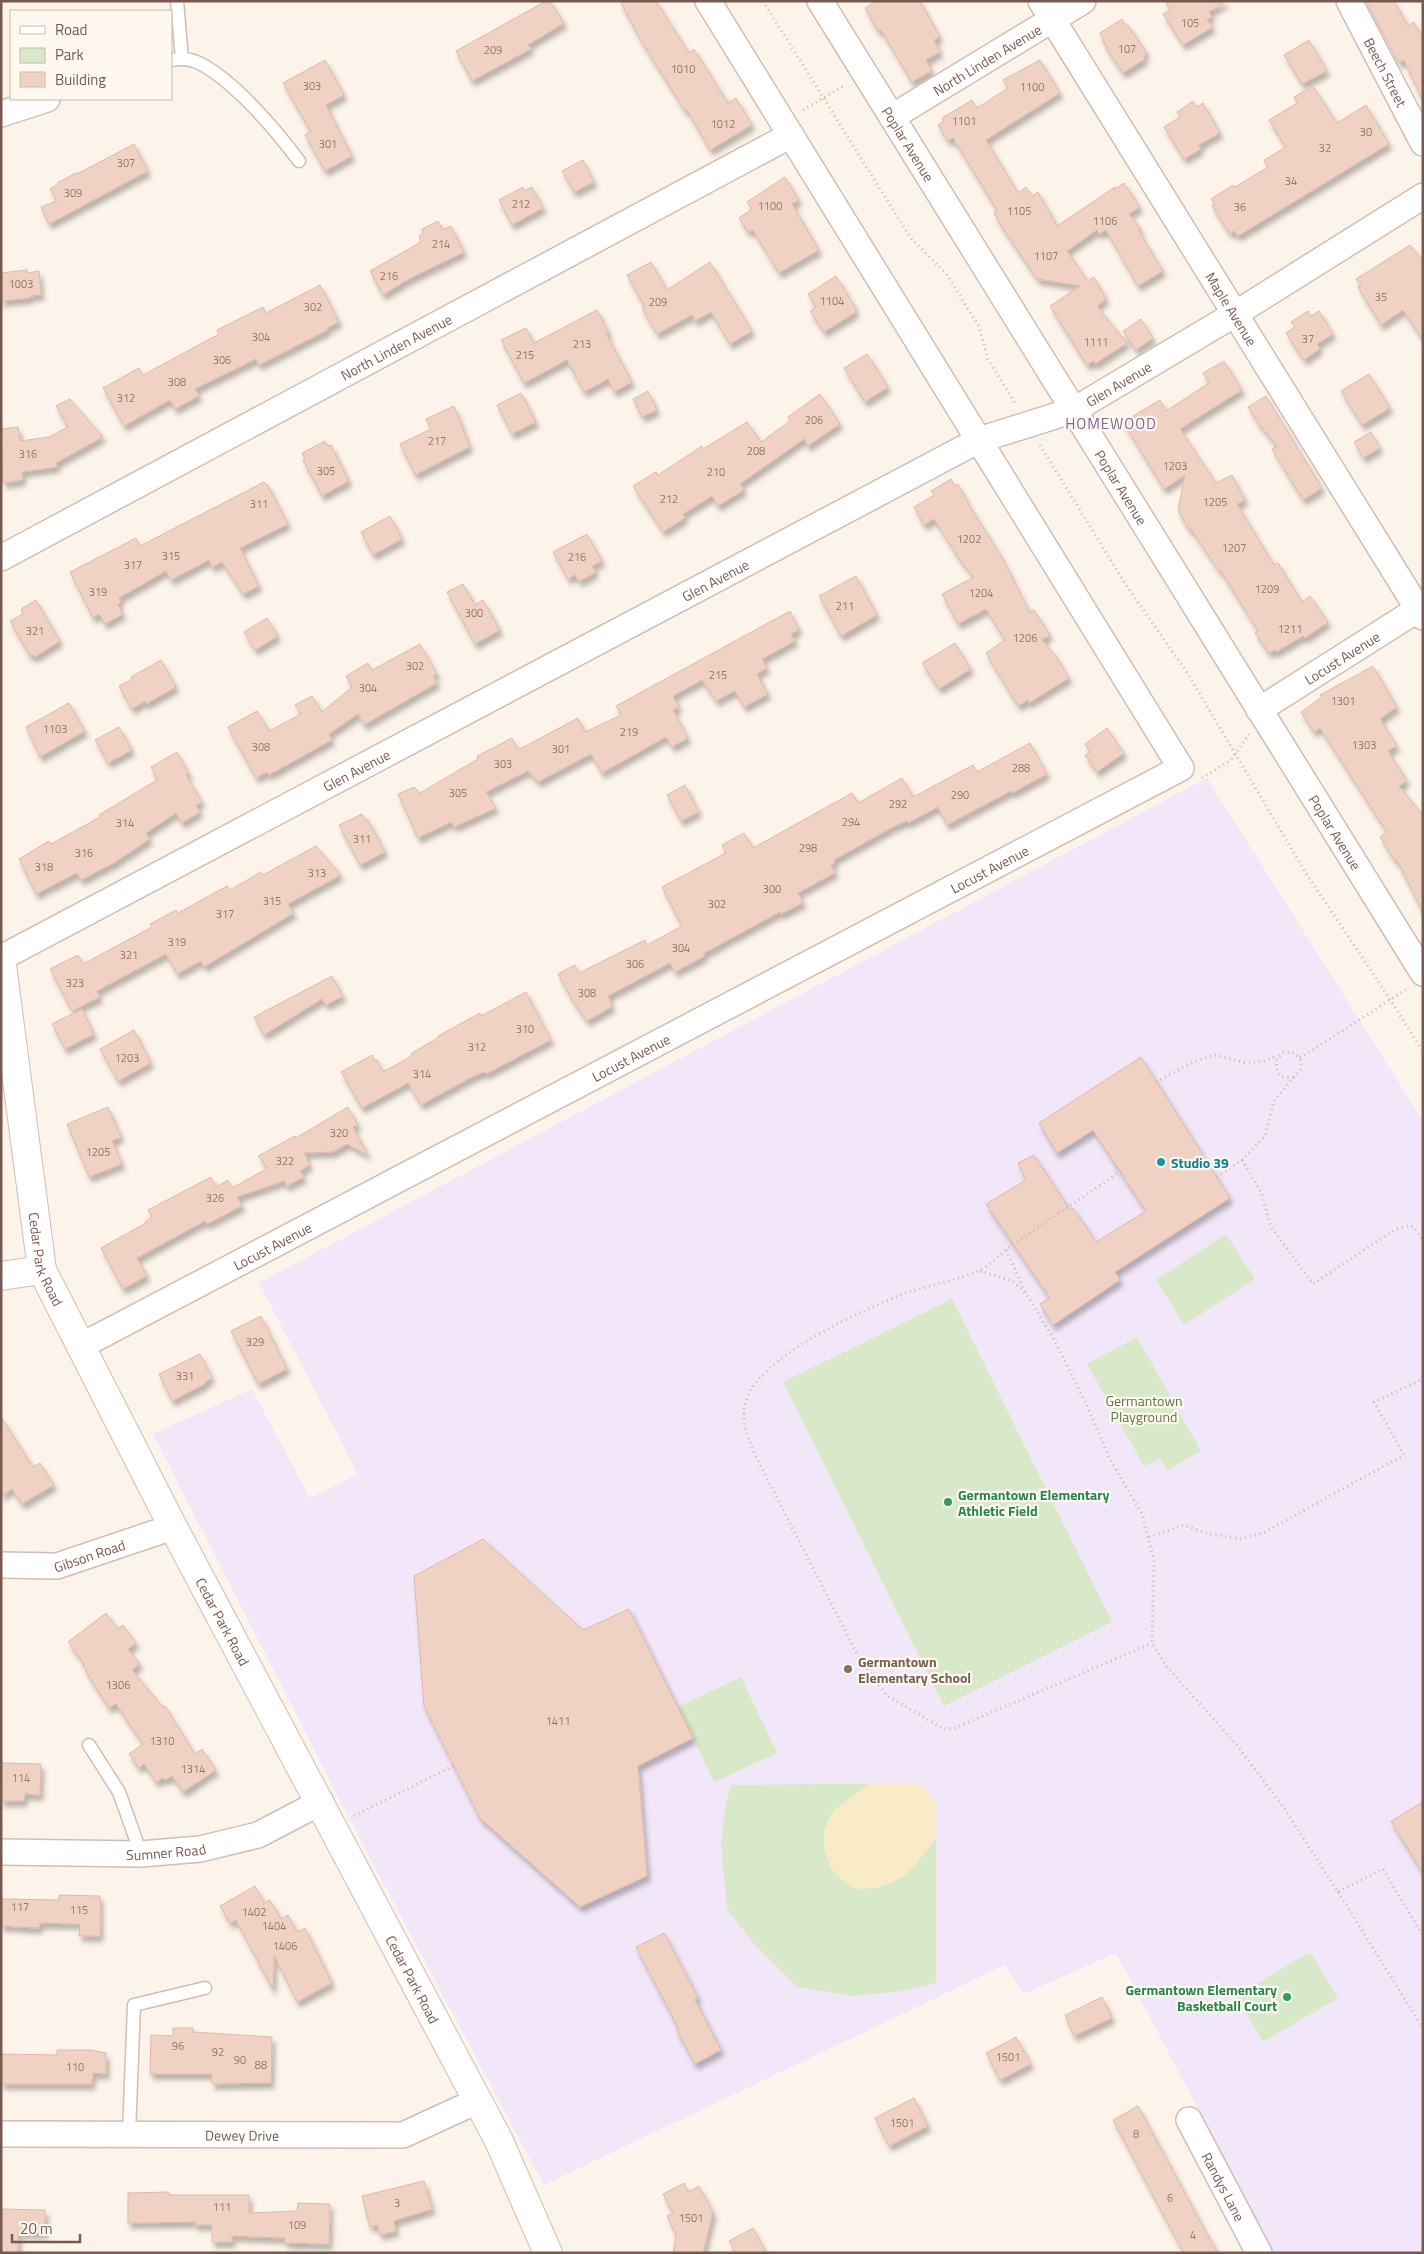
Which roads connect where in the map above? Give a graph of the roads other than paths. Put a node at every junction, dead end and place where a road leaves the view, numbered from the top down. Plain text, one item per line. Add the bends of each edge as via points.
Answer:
1 (177, 1) edge
2 (708, 1) edge
3 (820, 1) edge
4 (1083, 1) edge
5 (1349, 1) edge
6 (1047, 10) edge
7 (176, 59) edge
8 (44, 100) edge
9 (1, 114) edge
10 (892, 117) junction
11 (786, 128) junction
12 (1423, 143) edge
13 (299, 161) dead end
14 (1423, 196) edge
15 (1235, 314) junction
16 (1074, 410) junction
17 (979, 440) junction
18 (1, 558) edge
19 (1421, 611) edge
20 (1263, 716) junction
21 (1, 958) edge
22 (1423, 973) edge
23 (4, 1005) edge
24 (42, 1270) junction
25 (1, 1276) edge
26 (81, 1346) junction
27 (173, 1527) junction
28 (1, 1565) edge
29 (89, 1744) dead end
30 (321, 1802) junction
31 (1, 1852) edge
32 (141, 1854) junction
33 (206, 1988) dead end
34 (477, 2101) junction
35 (1189, 2120) dead end
36 (1, 2134) edge
37 (129, 2134) junction
38 (548, 2253) edge
39 (1259, 2253) edge

1 - 7 lane
2 - 11 street
3 - 10 street, Poplar Avenue
4 - 6 street, North Linden Avenue
5 - 12 street, Beech Street
6 - 10 street, North Linden Avenue
6 - 15 street, Maple Avenue
7 - 13 lane via 201,63 237,92 282,138
8 - 9 street
10 - 16 street, Poplar Avenue
11 - 17 street
11 - 18 street, North Linden Avenue
14 - 15 street, Glen Avenue
15 - 16 street, Glen Avenue
15 - 19 street, Maple Avenue
16 - 17 street, Glen Avenue
16 - 20 street, Poplar Avenue
17 - 21 street, Glen Avenue
17 - 26 street, Locust Avenue via 1189,774
19 - 20 street, Locust Avenue
20 - 22 street, Poplar Avenue
21 - 23 street, Cedar Park Road
23 - 24 street, Cedar Park Road
24 - 25 street
24 - 26 street, Cedar Park Road
26 - 27 street, Cedar Park Road
27 - 28 street, Gibson Road via 57,1566
27 - 30 street, Cedar Park Road
29 - 32 lane via 119,1792
30 - 32 street, Sumner Road via 258,1835 200,1850
30 - 34 street, Cedar Park Road
31 - 32 street, Sumner Road
33 - 37 lane via 134,2005
34 - 37 street, Dewey Drive via 403,2135
34 - 38 street, Cedar Park Road via 499,2141
35 - 39 street, Randys Lane
36 - 37 street, Dewey Drive

